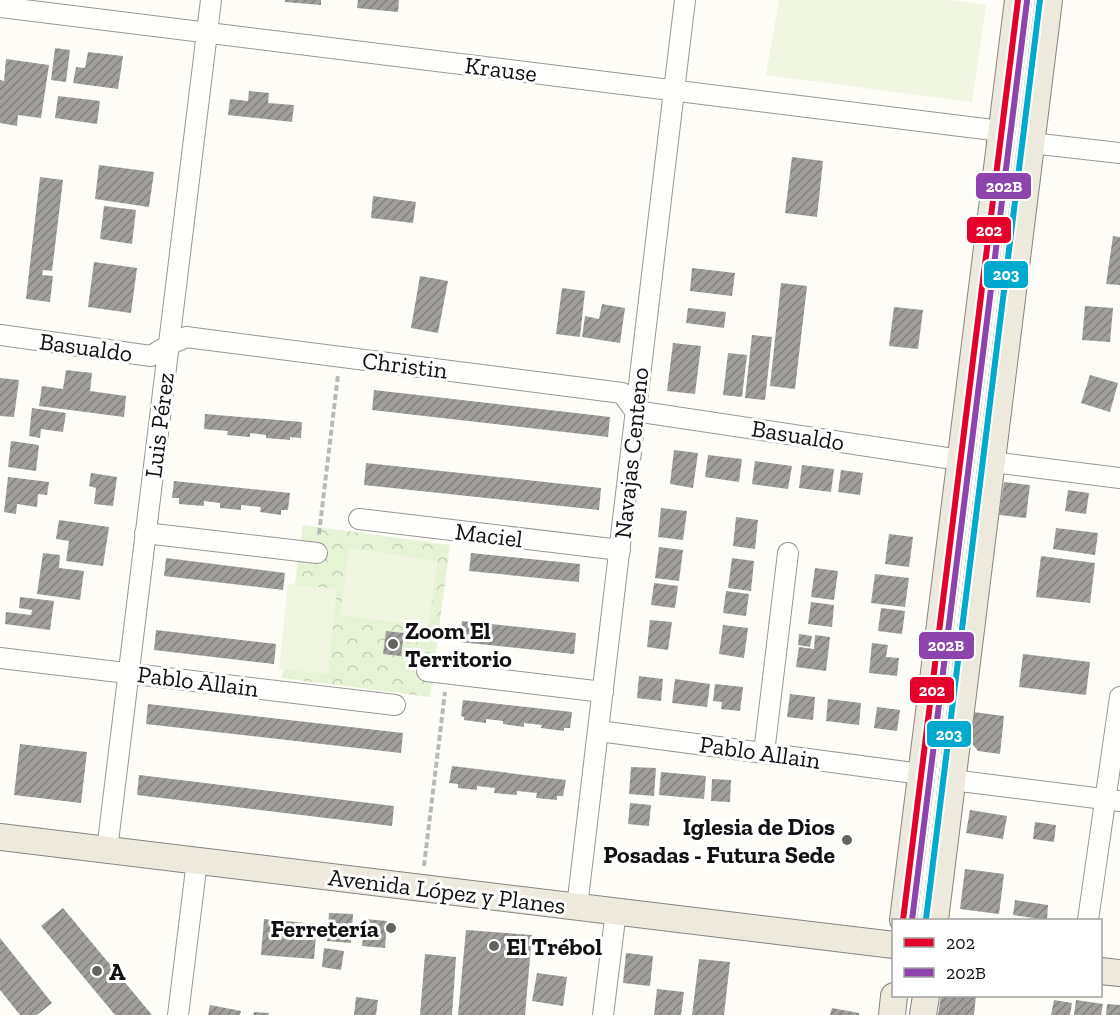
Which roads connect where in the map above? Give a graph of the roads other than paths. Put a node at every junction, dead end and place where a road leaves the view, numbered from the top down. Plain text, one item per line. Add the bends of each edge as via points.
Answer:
1 (211, 0) edge
2 (685, 0) edge
3 (1018, 0) edge
4 (1049, 0) edge
5 (0, 7) edge
6 (207, 33) junction
7 (674, 90) junction
8 (1001, 131) junction
9 (1031, 143) junction
10 (1120, 153) edge
11 (0, 335) edge
12 (169, 345) junction
13 (635, 411) junction
14 (960, 460) junction
15 (992, 462) junction
16 (1120, 478) edge
17 (359, 519) dead end
18 (145, 533) junction
19 (620, 550) junction
20 (317, 553) road end
21 (788, 553) dead end
22 (0, 658) edge
23 (427, 671) dead end
24 (128, 673) junction
25 (603, 692) junction
26 (1120, 697) edge
27 (395, 705) dead end
28 (598, 731) junction
29 (764, 753) junction
30 (921, 774) junction
31 (952, 780) junction
32 (1112, 800) edge
33 (0, 837) edge
34 (107, 850) junction
35 (197, 861) junction
36 (578, 907) junction
37 (616, 911) junction
38 (903, 919) edge
39 (935, 919) edge
40 (1088, 919) edge
41 (892, 945) edge
42 (1102, 971) edge
43 (1120, 973) edge
44 (894, 997) edge
45 (926, 997) edge
46 (178, 1015) edge
47 (603, 1015) edge
48 (892, 1015) edge
49 (923, 1015) edge

1 - 6 street, Luis Pérez
2 - 7 street, Navajas Centeno
3 - 8 main road
4 - 9 main road
5 - 6 street, Krause
6 - 7 street, Krause
6 - 12 street, Luis Pérez
7 - 8 street, Krause
7 - 13 street, Navajas Centeno
8 - 14 main road
9 - 10 street
9 - 15 main road
11 - 12 street, Basualdo via 151,357
12 - 13 street, Christin via 186,337 622,393
12 - 18 street, Luis Pérez
13 - 14 street, Basualdo
13 - 19 street, Navajas Centeno
14 - 30 main road
15 - 16 street
15 - 31 main road
17 - 19 street, Maciel
18 - 20 street
18 - 24 street, Luis Pérez
19 - 25 street, Navajas Centeno
21 - 29 street
22 - 24 street, Pablo Allain
23 - 25 street
24 - 27 street, Pablo Allain
24 - 34 street, Luis Pérez
25 - 28 street, Navajas Centeno
26 - 32 street
28 - 29 street, Pablo Allain
28 - 36 street, Navajas Centeno
29 - 30 street, Pablo Allain
30 - 38 main road
31 - 32 street
31 - 39 main road
32 - 40 street
33 - 34 main road, Avenida López y Planes
34 - 35 main road, Avenida López y Planes
35 - 36 main road, Avenida López y Planes
35 - 46 street
36 - 37 main road, Avenida López y Planes
37 - 41 main road, Avenida López y Planes
37 - 47 street
42 - 43 main road
44 - 48 main road
45 - 49 main road

